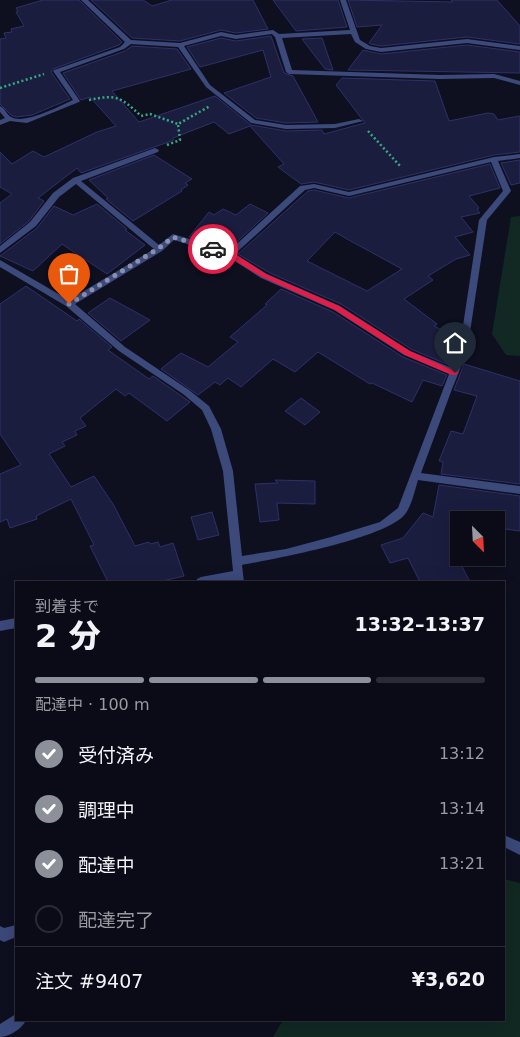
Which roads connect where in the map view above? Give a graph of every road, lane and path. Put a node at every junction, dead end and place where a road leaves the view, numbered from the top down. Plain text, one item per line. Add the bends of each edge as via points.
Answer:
1 (84, 0) edge
2 (343, 0) edge
3 (354, 32) junction
4 (278, 36) junction
5 (129, 42) junction
6 (180, 46) junction
7 (520, 48) edge
8 (56, 71) junction
9 (520, 83) edge
10 (0, 88) edge
11 (224, 100) junction
12 (77, 101) junction
13 (0, 108) edge
14 (10, 119) junction
15 (360, 121) joint
16 (0, 123) edge
17 (178, 124) junction
18 (155, 150) joint
19 (520, 156) edge
20 (494, 159) junction
21 (412, 178) junction
22 (76, 180) junction
23 (159, 248) junction
24 (0, 250) edge
25 (230, 254) junction
26 (0, 263) edge
27 (69, 304) junction
28 (455, 373) junction
29 (416, 476) junction
30 (520, 490) edge
31 (237, 561) junction
32 (239, 578) edge
33 (210, 581) edge
34 (15, 623) edge
35 (0, 626) edge
36 (505, 842) edge
37 (520, 849) edge
38 (15, 931) edge
39 (0, 933) edge
40 (17, 1021) edge
41 (0, 1032) edge

1 - 5 street
2 - 3 street
3 - 4 street
3 - 7 street via 356,41 361,45 380,50 467,41
4 - 6 street via 273,32 236,37 220,34
4 - 9 street via 290,72 440,78 494,76
5 - 6 street
5 - 8 street via 122,48
6 - 11 street via 208,86
8 - 10 path
8 - 12 street
11 - 15 street via 253,122 286,127 335,126
11 - 17 path
12 - 14 street via 25,122
12 - 17 path via 111,95 123,98 141,116 150,114
13 - 14 street
14 - 16 street
15 - 21 path
17 - 18 path via 180,140
18 - 22 street
19 - 20 street
20 - 21 street
20 - 28 street via 507,191 483,220 463,352
21 - 25 street via 349,194 314,186 304,188
22 - 23 street
22 - 24 street via 56,195 33,224
23 - 25 street via 173,237
23 - 27 street
25 - 28 street via 264,276 337,308 407,353
26 - 27 street
27 - 31 street via 122,348 206,408 216,429 228,471
28 - 29 street
29 - 30 street
29 - 31 street via 402,511 383,525 286,553
31 - 32 street
32 - 33 street
34 - 35 street
36 - 37 street
38 - 39 street
40 - 41 street

